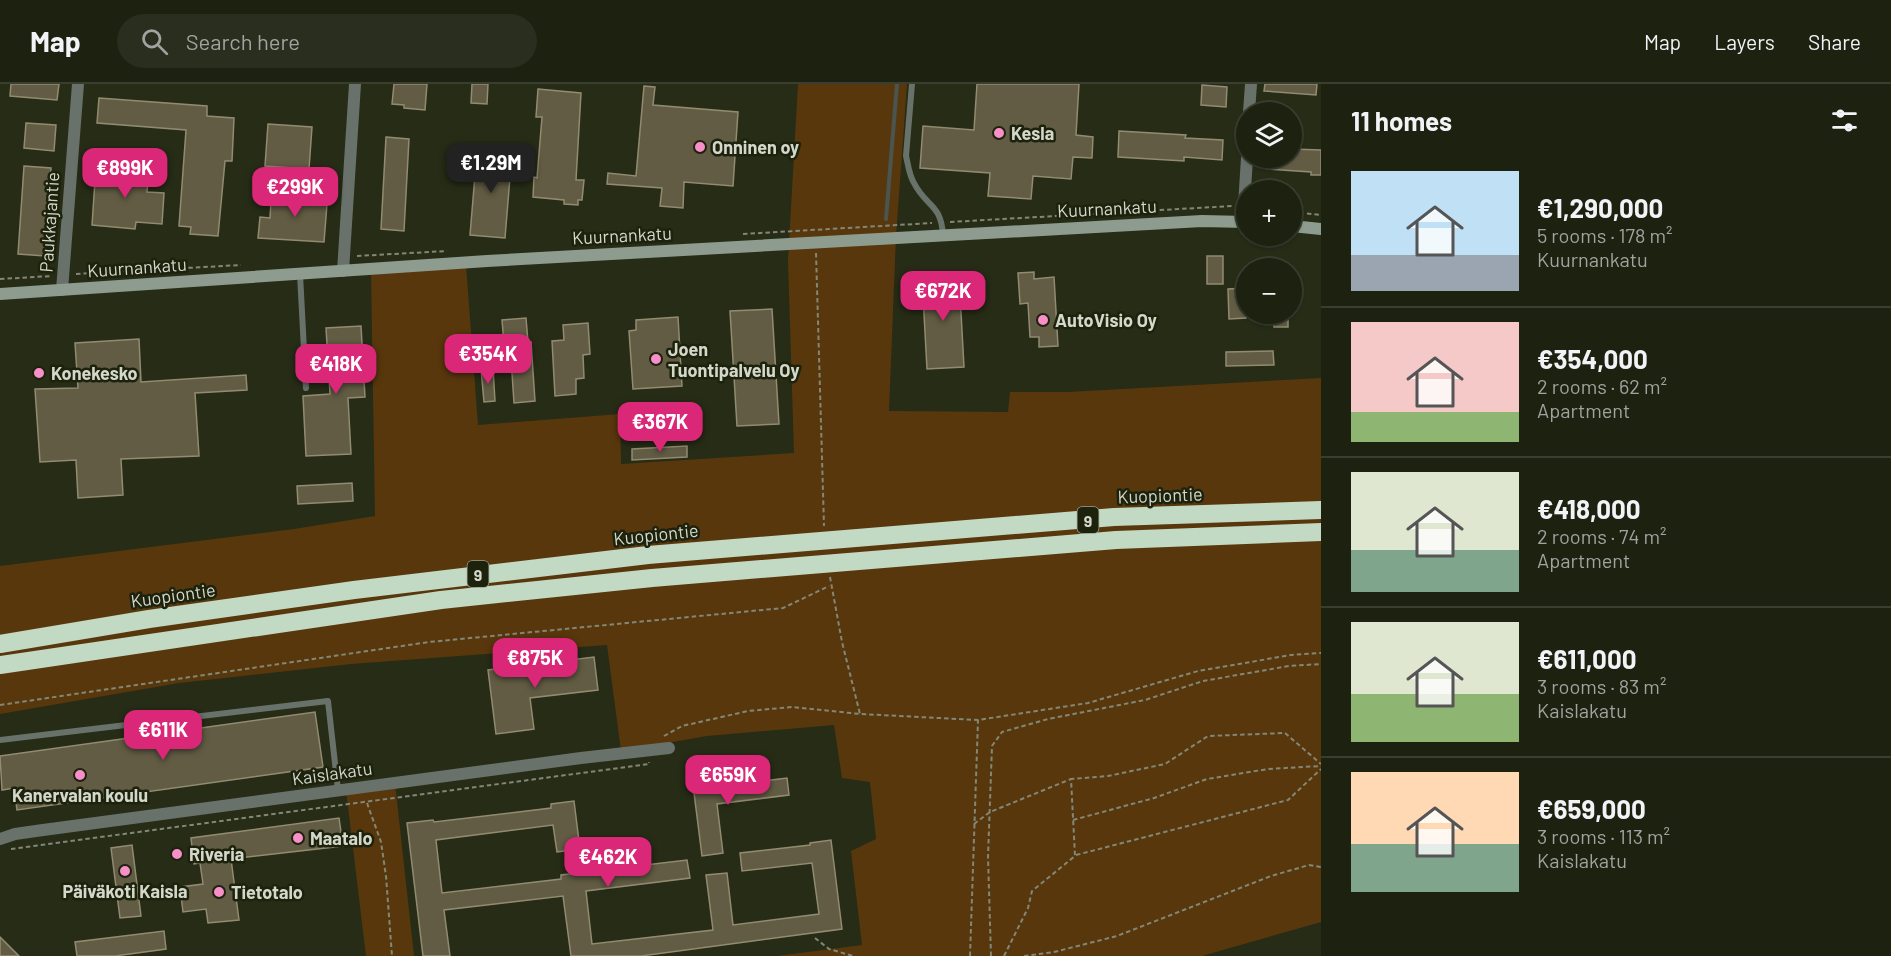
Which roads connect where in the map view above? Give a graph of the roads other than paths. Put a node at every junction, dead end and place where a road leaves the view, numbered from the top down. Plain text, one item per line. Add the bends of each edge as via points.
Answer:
1 (78, 84) edge
2 (355, 84) edge
3 (912, 84) edge
4 (1251, 84) edge
5 (1250, 102) edge
6 (1236, 221) edge
7 (1302, 227) edge
8 (1321, 229) edge
9 (943, 236) junction
10 (343, 271) junction
11 (300, 274) junction
12 (62, 290) junction
13 (0, 294) edge
14 (306, 388) dead end
15 (1321, 510) edge
16 (1321, 532) edge
17 (0, 644) edge
18 (0, 665) edge
19 (0, 740) edge
20 (669, 748) dead end
21 (338, 791) junction
22 (2, 844) edge

1 - 12 street, Paukkajantie
2 - 10 street
3 - 9 lane via 908,167 914,183 938,212
4 - 5 street
6 - 9 street, Kuurnankatu
7 - 8 street
9 - 10 street, Kuurnankatu via 815,236
10 - 11 street, Kuurnankatu
11 - 12 street, Kuurnankatu
11 - 14 lane
12 - 13 street, Kuurnankatu
15 - 17 highway, Kuopiontie / 9 via 1114,518 648,555 438,579 148,619
16 - 18 highway, 9 via 1116,540 652,578 441,600
19 - 21 lane via 328,701
20 - 21 street, Kaislakatu
21 - 22 street, Kaislakatu via 15,834

